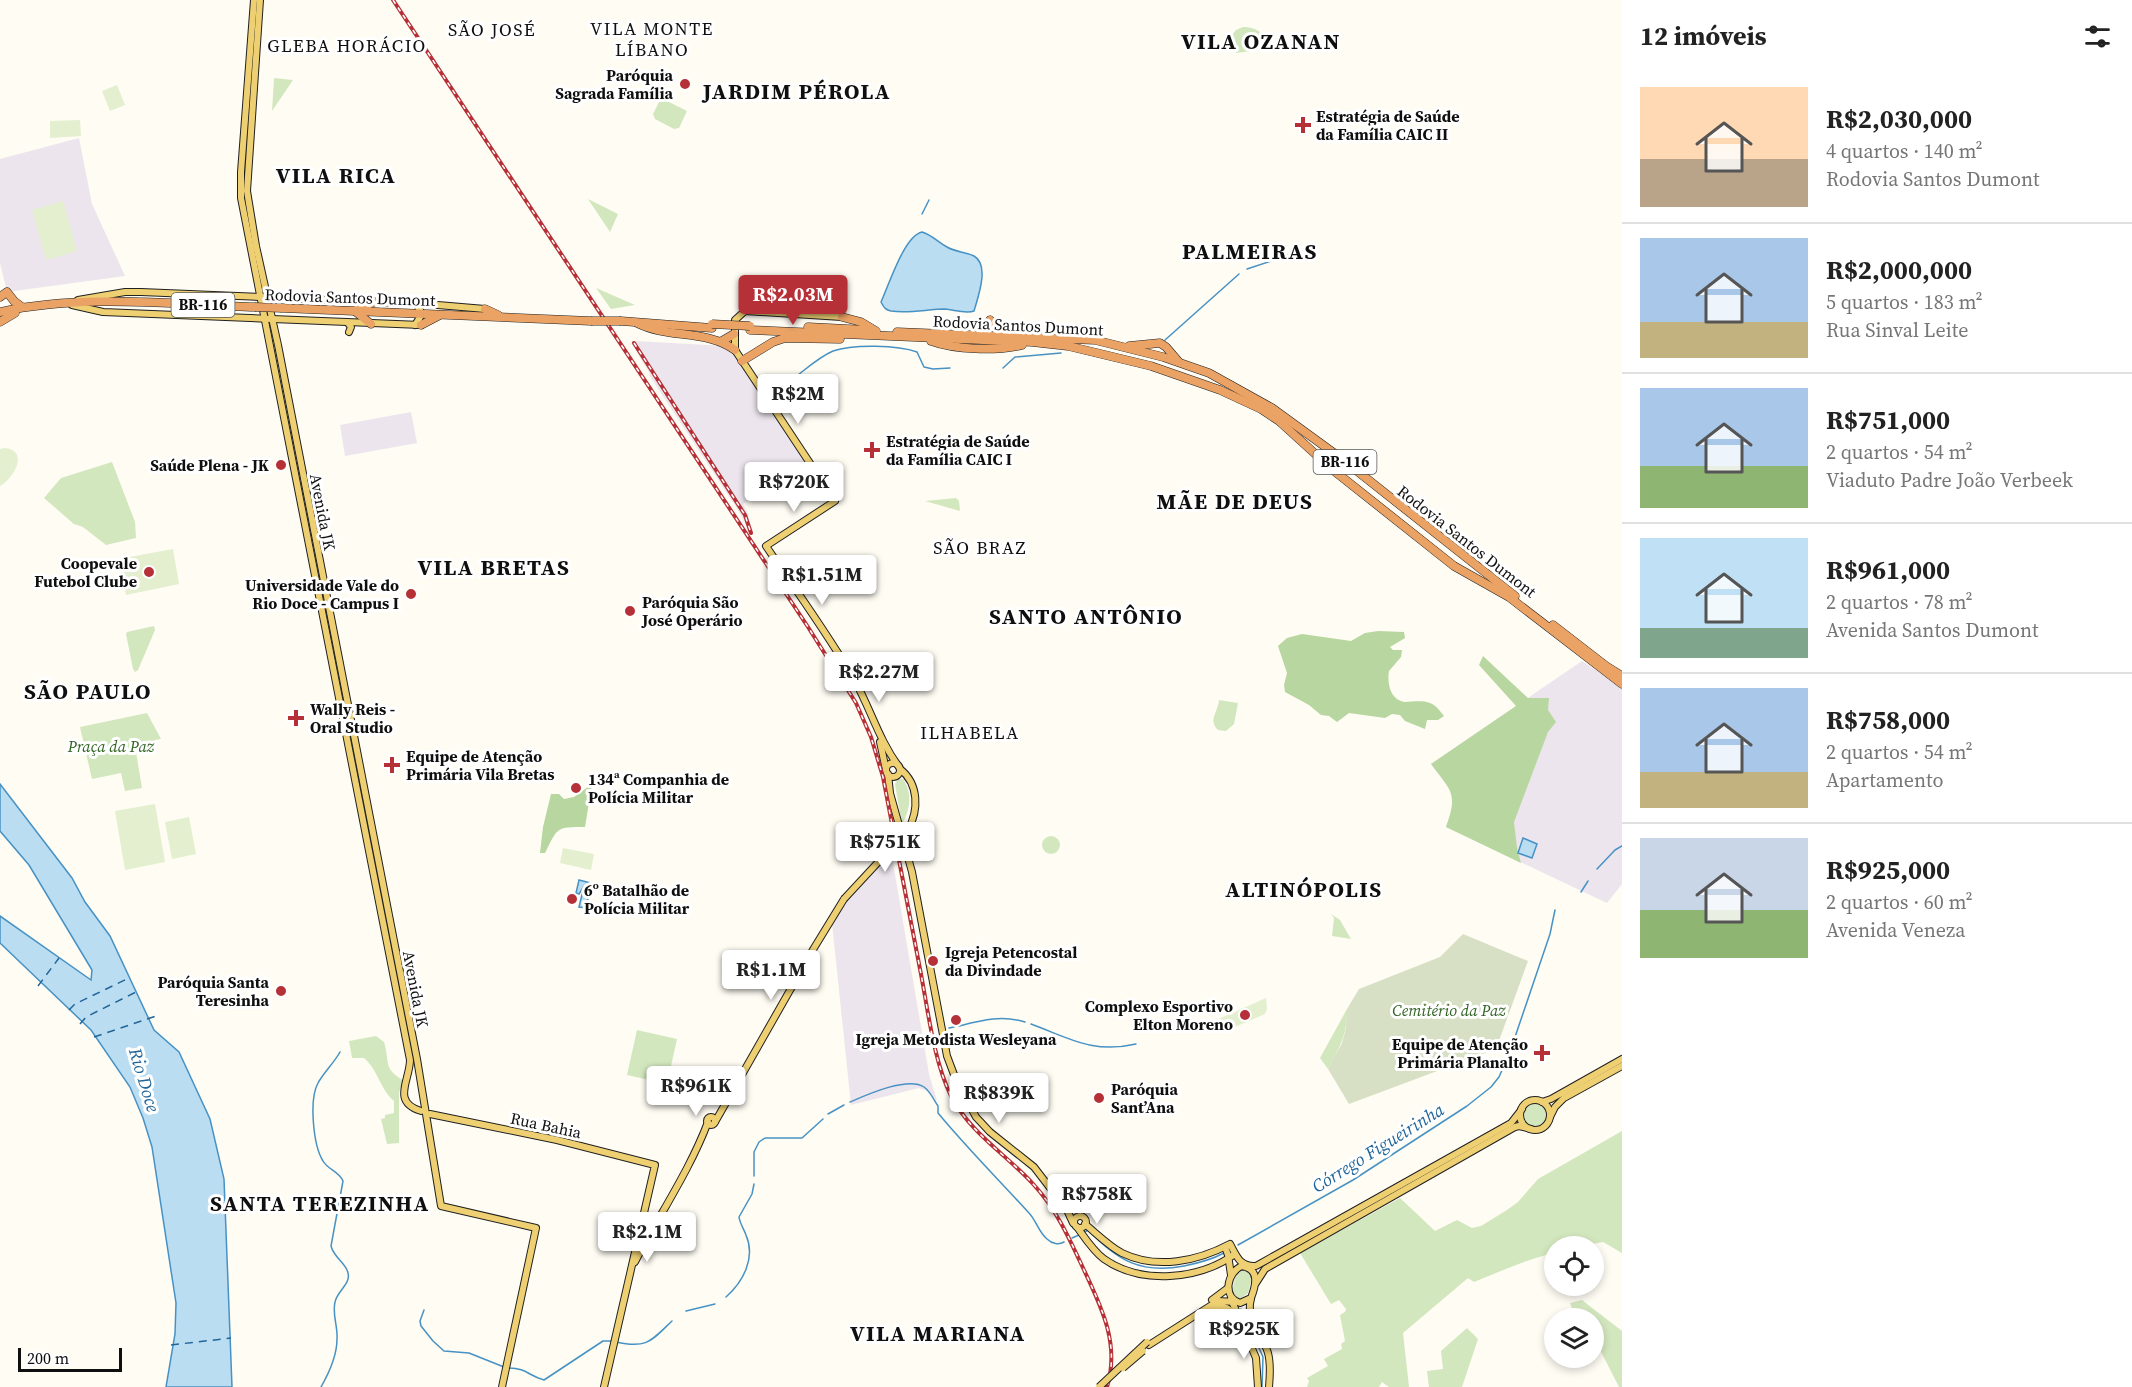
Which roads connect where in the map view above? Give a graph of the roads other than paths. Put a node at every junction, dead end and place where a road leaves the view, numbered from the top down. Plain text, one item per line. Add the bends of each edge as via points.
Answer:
1 (254, 0) edge
2 (260, 0) edge
3 (0, 297) edge
4 (264, 297) junction
5 (75, 301) junction
6 (377, 302) junction
7 (416, 303) junction
8 (62, 304) junction
9 (485, 309) joint
10 (19, 310) junction
11 (355, 311) junction
12 (373, 312) junction
13 (0, 314) edge
14 (422, 314) junction
15 (441, 314) junction
16 (503, 314) junction
17 (842, 317) junction
18 (268, 318) junction
19 (990, 320) dead end
20 (0, 322) edge
21 (348, 323) junction
22 (635, 323) junction
23 (375, 324) junction
24 (418, 325) junction
25 (750, 328) junction
26 (840, 328) junction
27 (349, 332) dead end
28 (734, 334) junction
29 (877, 334) junction
30 (1016, 336) junction
31 (722, 341) junction
32 (1110, 344) junction
33 (1125, 346) junction
34 (735, 350) junction
35 (1104, 354) junction
36 (742, 361) junction
37 (1179, 362) junction
38 (1193, 368) junction
39 (1187, 379) junction
40 (1342, 459) junction
41 (1333, 470) junction
42 (1347, 481) junction
43 (1352, 489) dead end
44 (1462, 555) junction
45 (1451, 565) junction
46 (1622, 676) edge
47 (1622, 684) edge
48 (1612, 687) dead end
49 (1622, 689) edge
50 (879, 736) junction
51 (898, 772) junction
52 (887, 773) junction
53 (890, 793) junction
54 (1622, 1059) edge
55 (1622, 1066) edge
56 (1542, 1102) junction
57 (1522, 1109) junction
58 (421, 1111) dead end
59 (430, 1114) dead end
60 (1550, 1118) junction
61 (1531, 1129) junction
62 (1075, 1222) junction
63 (1085, 1224) junction
64 (643, 1237) junction
65 (1232, 1256) junction
66 (1246, 1266) junction
67 (1231, 1276) junction
68 (1256, 1283) junction
69 (1228, 1288) junction
70 (1251, 1298) junction
71 (1232, 1300) junction
72 (1186, 1320) junction
73 (1243, 1331) junction
74 (1257, 1332) junction
75 (1148, 1343) junction
76 (502, 1387) edge
77 (604, 1387) edge
78 (1099, 1387) edge
79 (1104, 1387) edge
80 (1258, 1387) edge
81 (1269, 1387) edge

1 - 4 main road, Avenida JK via 241,172 242,198
2 - 4 main road, Avenida JK via 247,191
3 - 10 highway via 7,292 14,294
4 - 5 main road via 125,292
4 - 6 main road
4 - 18 main road, Avenida JK
5 - 8 highway, Rodovia Santos Dumont / BR-116
5 - 11 highway, Rodovia Santos Dumont / BR-116, bridge
6 - 7 main road
6 - 11 highway
6 - 12 main road
7 - 9 main road
7 - 14 main road
8 - 10 highway, Rodovia Santos Dumont / BR-116
8 - 18 main road via 103,312
9 - 16 highway
10 - 13 highway, Rodovia Santos Dumont / BR-116
10 - 20 highway
11 - 12 highway, Rodovia Santos Dumont / BR-116
11 - 23 highway
12 - 14 highway, Rodovia Santos Dumont / BR-116
12 - 23 main road
14 - 15 highway, Rodovia Santos Dumont / BR-116
14 - 24 main road
15 - 16 highway, Rodovia Santos Dumont / BR-116
15 - 24 highway
16 - 22 highway, Rodovia Santos Dumont / BR-116, bridge
17 - 26 highway via 846,323
17 - 28 main road via 745,311 735,320
17 - 29 highway via 861,321
18 - 21 main road
18 - 58 main road, Avenida JK via 410,1060 404,1094 407,1103
18 - 76 main road, Avenida JK via 342,670 424,1097 441,1206 536,1228
19 - 30 highway via 997,330
21 - 23 main road
21 - 27 main road
22 - 25 highway, Rodovia Santos Dumont / BR-116, bridge via 636,320
22 - 31 highway via 654,331
23 - 24 main road
25 - 26 highway, Rodovia Santos Dumont / BR-116
25 - 29 highway, Rodovia Santos Dumont / BR-116
26 - 29 highway, Rodovia Santos Dumont / BR-116
28 - 31 highway
28 - 34 main road
29 - 30 highway, Rodovia Santos Dumont / BR-116
29 - 35 highway, Rodovia Santos Dumont / BR-116 via 922,338 954,347 1009,348 1032,342
29 - 36 highway via 856,340 785,338
30 - 32 highway, Rodovia Santos Dumont / BR-116 via 1072,340 1083,332 1088,338
31 - 34 highway
32 - 33 highway, Rodovia Santos Dumont / BR-116
32 - 35 highway
33 - 37 highway, Rodovia Santos Dumont / BR-116
33 - 37 highway via 1160,343
34 - 36 main road
35 - 39 highway, Rodovia Santos Dumont / BR-116
36 - 50 main road via 835,501 766,546 855,681
37 - 38 highway, Rodovia Santos Dumont / BR-116
38 - 39 highway via 1194,375
38 - 40 highway, Rodovia Santos Dumont / BR-116 via 1272,408
39 - 41 highway, Rodovia Santos Dumont / BR-116 via 1261,409
40 - 41 highway
40 - 44 highway, Rodovia Santos Dumont / BR-116
41 - 42 highway, Rodovia Santos Dumont / BR-116
42 - 43 highway
42 - 45 highway, Rodovia Santos Dumont / BR-116
44 - 45 highway via 1462,561
44 - 46 highway, Rodovia Santos Dumont / BR-116
45 - 47 highway, Rodovia Santos Dumont / BR-116 via 1509,597
48 - 49 highway
50 - 51 main road
50 - 52 main road
51 - 52 main road
51 - 52 main road via 894,764
51 - 53 main road
51 - 64 main road, bridge via 907,774 916,799 908,830 844,899 723,1109 712,1121 653,1229
52 - 53 main road
53 - 62 main road via 912,872 945,1045 956,1080 979,1122 1034,1167
54 - 56 main road
55 - 60 main road via 1564,1098
56 - 57 main road via 1533,1100
56 - 60 main road via 1549,1109
57 - 61 main road via 1522,1121
57 - 66 main road via 1511,1123 1266,1262
59 - 64 main road, Rua Bahia via 655,1165
60 - 61 main road via 1541,1129
61 - 68 main road via 1515,1127 1261,1272
62 - 63 main road via 1083,1227
62 - 63 main road via 1083,1216
62 - 65 main road via 1101,1257 1135,1272 1176,1276 1202,1271
63 - 65 main road via 1121,1252 1147,1260 1183,1262 1225,1247
64 - 77 main road via 629,1273
65 - 66 main road
65 - 67 main road
66 - 67 main road via 1237,1268
66 - 68 main road via 1254,1272
67 - 69 main road
68 - 70 main road
69 - 71 main road
69 - 75 main road
70 - 71 main road via 1244,1303
70 - 74 main road via 1250,1314
71 - 72 main road via 1218,1301
71 - 73 main road
72 - 73 main road via 1211,1307 1224,1306 1234,1314
72 - 75 main road
73 - 74 main road
73 - 80 main road via 1256,1358
74 - 81 main road via 1269,1355
75 - 78 main road, bridge
75 - 79 main road, bridge

